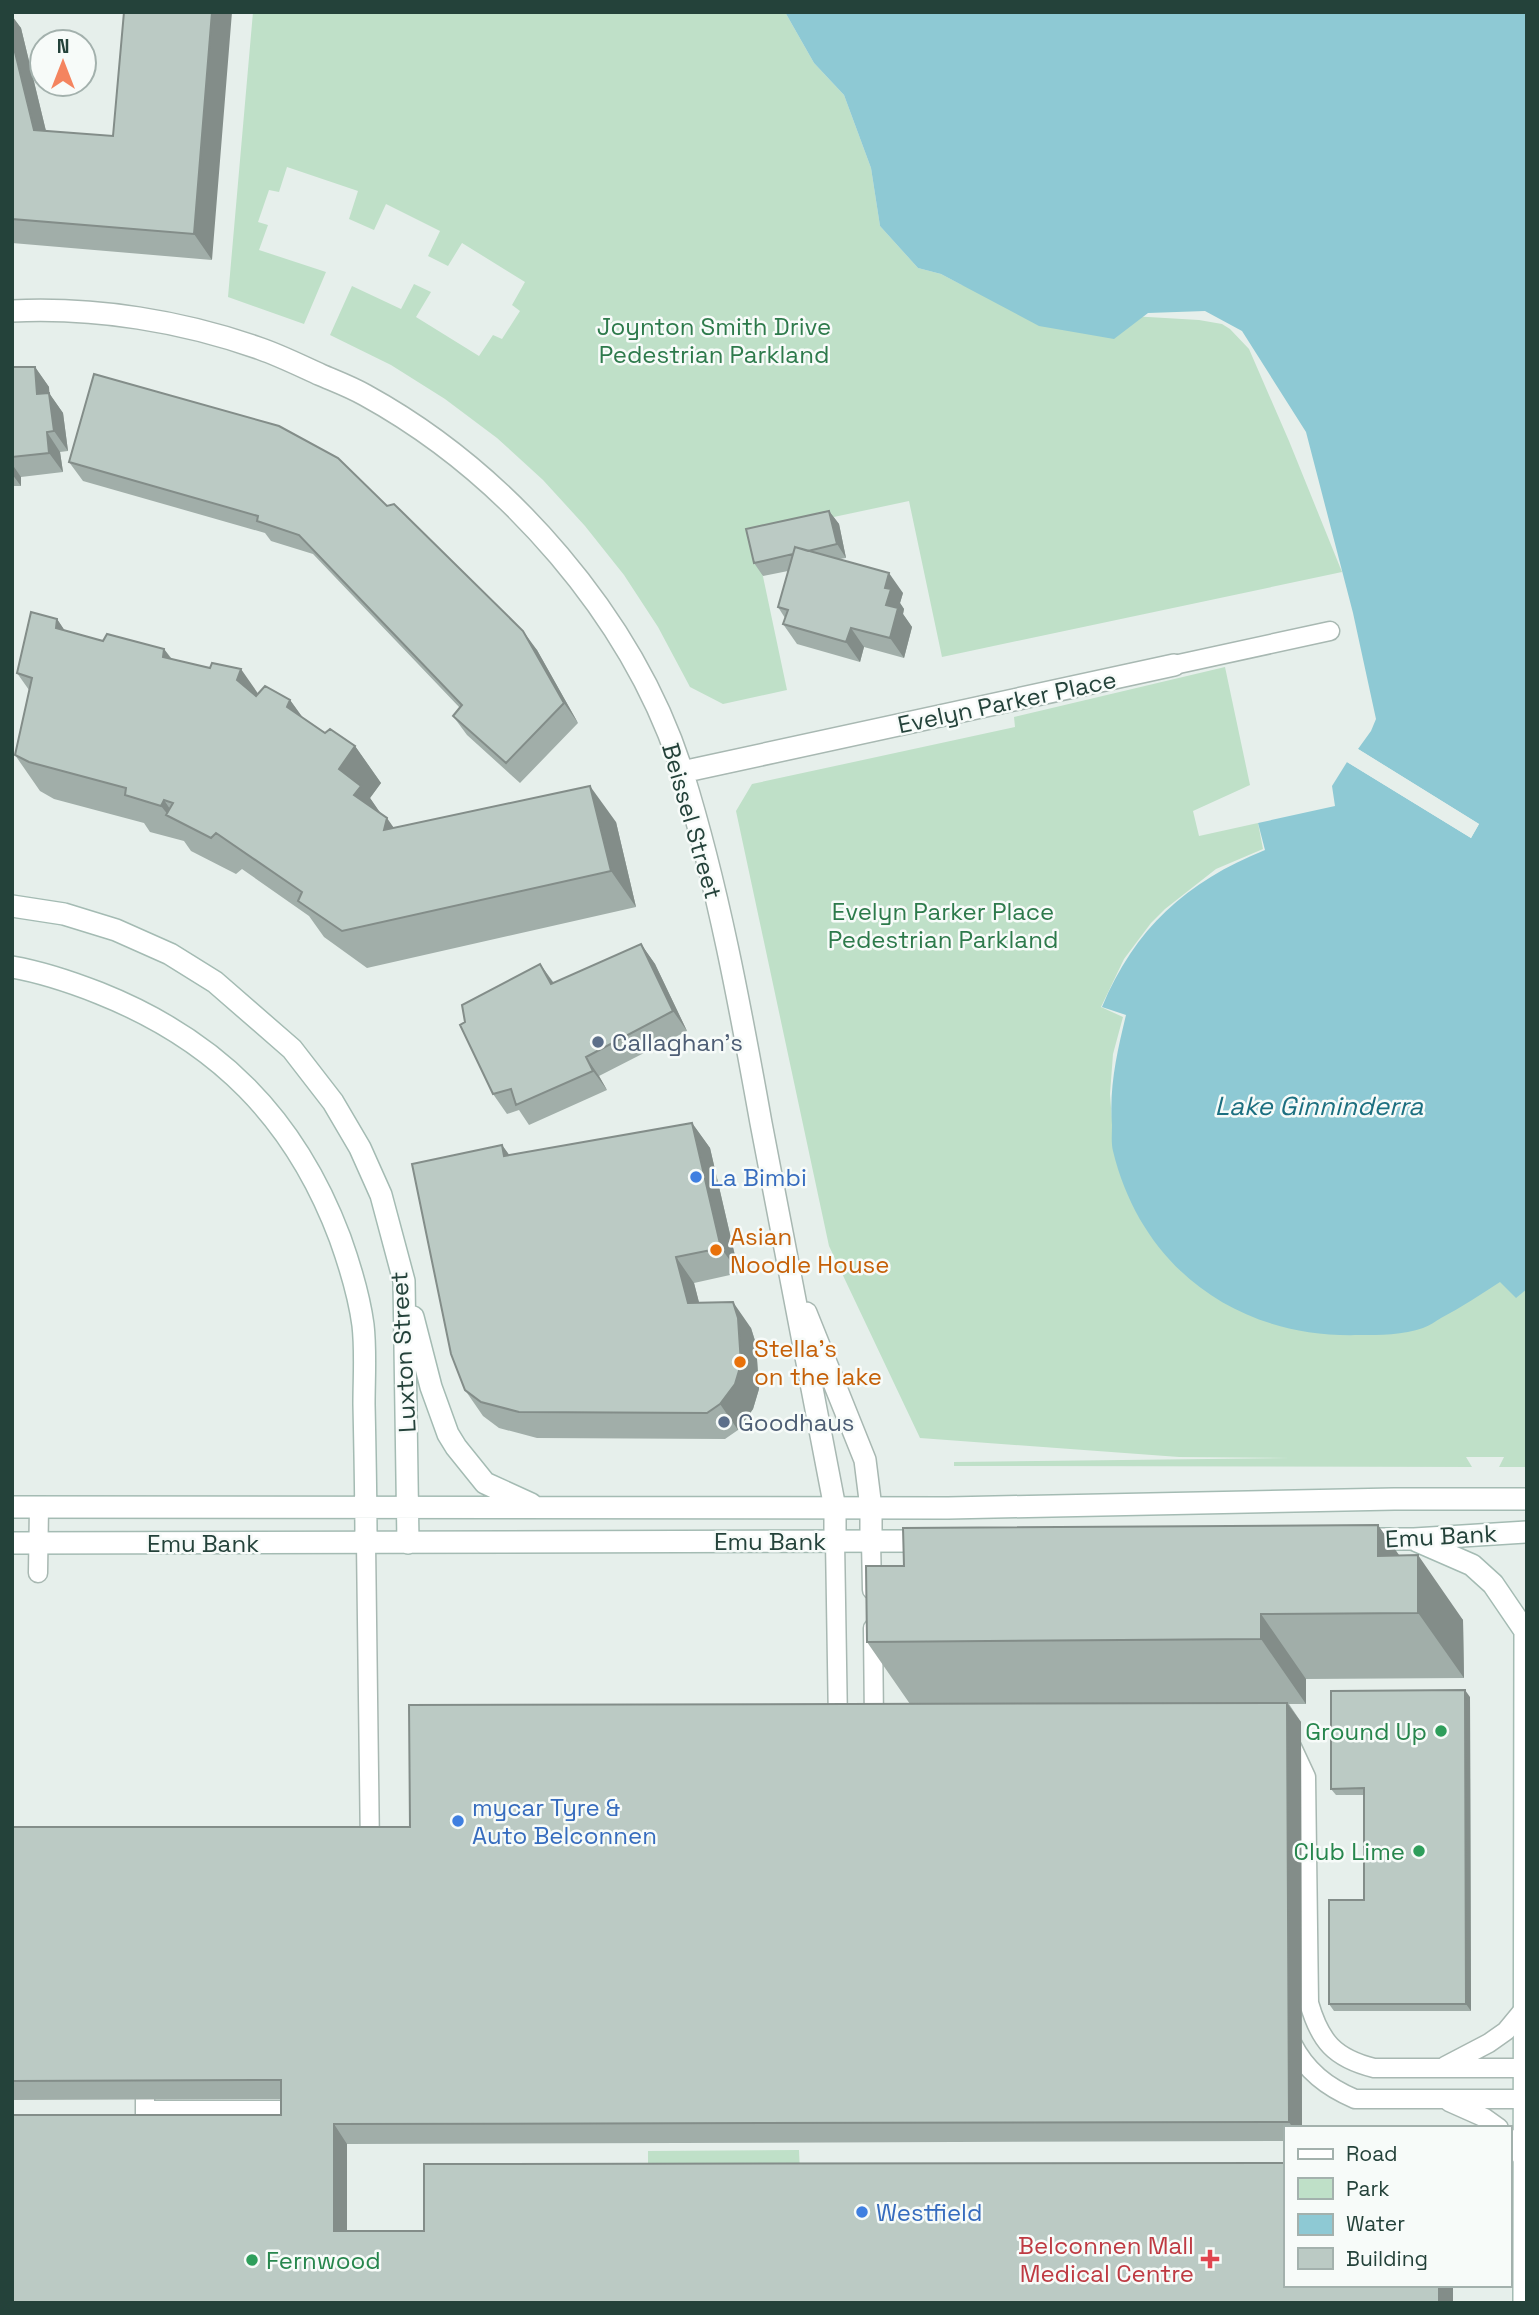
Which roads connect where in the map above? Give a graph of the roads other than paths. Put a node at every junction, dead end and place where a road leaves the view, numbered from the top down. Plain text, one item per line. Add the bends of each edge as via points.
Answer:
1 (12, 311) edge
2 (1330, 631) dead end
3 (1174, 665) joint
4 (682, 772) junction
5 (12, 906) edge
6 (12, 967) edge
7 (788, 1268) junction
8 (404, 1281) junction
9 (1527, 1499) edge
10 (12, 1507) edge
11 (39, 1507) junction
12 (366, 1507) junction
13 (409, 1507) junction
14 (538, 1507) junction
15 (835, 1508) junction
16 (871, 1508) junction
17 (1527, 1532) edge
18 (1345, 1539) edge
19 (1413, 1539) junction
20 (835, 1541) junction
21 (872, 1541) junction
22 (948, 1541) edge
23 (366, 1542) junction
24 (408, 1542) junction
25 (12, 1543) edge
26 (38, 1543) junction
27 (38, 1573) dead end
28 (1526, 1627) edge
29 (874, 1724) edge
30 (893, 1733) edge
31 (1280, 1737) edge
32 (377, 1870) edge
33 (1525, 2008) junction
34 (1287, 2027) edge
35 (145, 2056) edge
36 (1442, 2068) junction
37 (1526, 2068) edge
38 (1442, 2099) junction
39 (1526, 2099) edge
40 (145, 2110) junction
41 (323, 2110) edge
42 (1496, 2126) edge
43 (1511, 2141) edge
44 (145, 2152) edge
45 (1525, 2162) junction
46 (1525, 2258) edge
47 (1524, 2303) edge

1 - 4 main road, Beissel Street via 97,313 151,321 261,349 364,394 431,437 537,530 583,586 645,681
2 - 3 lane, Evelyn Parker Place
3 - 4 main road, Evelyn Parker Place
4 - 7 main road, Beissel Street via 724,936
5 - 8 main road, Luxton Street via 64,914 170,954 215,982 292,1049 333,1102 360,1149 381,1195
6 - 12 main road, Luxton Street via 128,1004 179,1032 225,1066 270,1112 303,1157 327,1203 351,1268 363,1325
7 - 15 main road, Beissel Street
7 - 16 main road, Beissel Street via 865,1460
8 - 13 main road, Luxton Street
8 - 14 main road via 448,1434 485,1483
9 - 16 main road, Emu Bank
10 - 11 main road, Emu Bank
11 - 12 main road, Emu Bank
11 - 26 lane
12 - 13 main road, Emu Bank
12 - 23 main road, Luxton Street
13 - 14 main road, Emu Bank
13 - 24 main road, Luxton Street
14 - 15 main road, Emu Bank
15 - 16 main road, Emu Bank
15 - 20 main road, Beissel Street
16 - 21 main road, Beissel Street
17 - 19 main road, Emu Bank
18 - 19 main road, Emu Bank
19 - 28 main road via 1472,1565
20 - 21 main road, Emu Bank
20 - 24 main road, Emu Bank
20 - 30 lane via 834,1729
21 - 22 main road, Emu Bank
21 - 29 lane
23 - 24 main road, Emu Bank
23 - 26 main road, Emu Bank
23 - 32 lane via 369,1847
25 - 26 main road, Emu Bank
26 - 27 lane
28 - 33 main road
31 - 36 lane via 1291,1744 1306,1777 1309,2003 1316,2026 1341,2057 1357,2064
33 - 36 lane via 1506,2031
33 - 37 main road
34 - 38 lane via 1308,2069 1334,2090 1355,2099
35 - 40 lane
36 - 37 lane
37 - 39 main road
38 - 39 lane
38 - 42 lane
39 - 45 main road
40 - 41 lane
40 - 44 lane
43 - 45 lane
45 - 46 main road
46 - 47 main road

